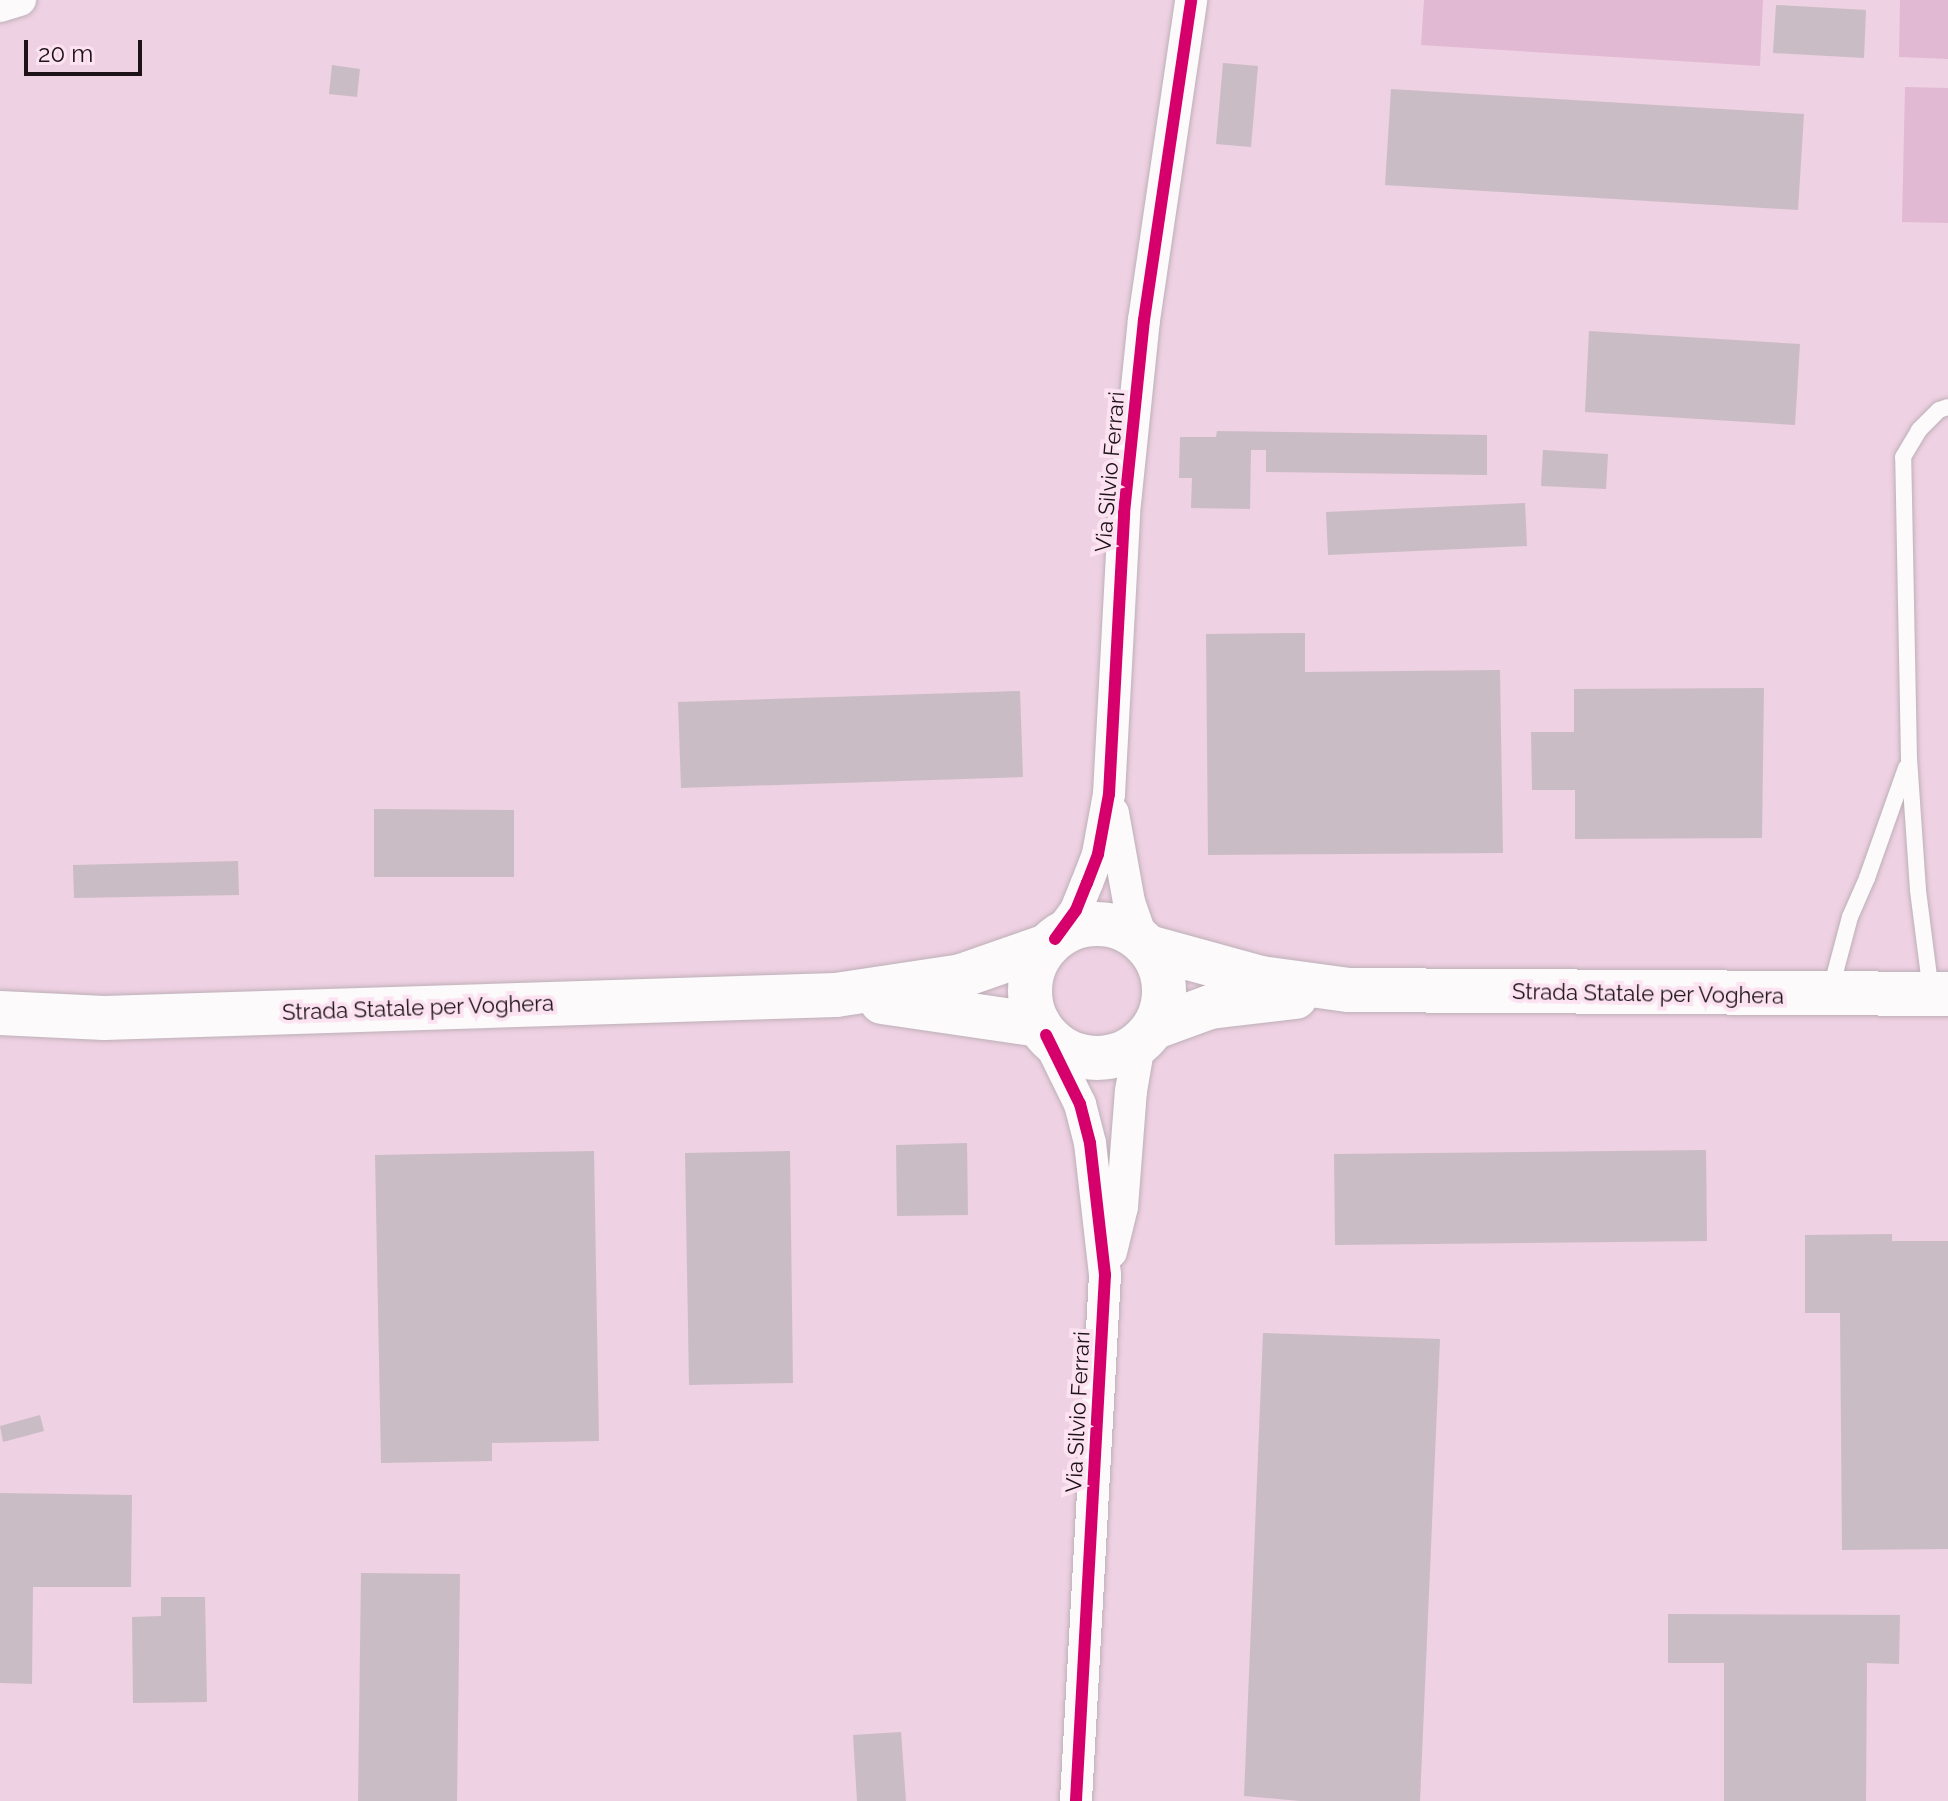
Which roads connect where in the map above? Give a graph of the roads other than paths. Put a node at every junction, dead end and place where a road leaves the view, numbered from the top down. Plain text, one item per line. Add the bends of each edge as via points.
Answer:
1 (20, 0) edge
2 (1191, 0) edge
3 (0, 6) edge
4 (1948, 407) edge
5 (1909, 759) junction
6 (1109, 794) junction
7 (1051, 942) junction
8 (1145, 944) junction
9 (1349, 990) junction
10 (1940, 994) edge
11 (836, 995) junction
12 (1829, 996) junction
13 (0, 1013) edge
14 (1042, 1030) junction
15 (1147, 1035) junction
16 (1105, 1275) junction
17 (1076, 1801) edge

1 - 3 street
2 - 6 street, Via Silvio Ferrari via 1144,320 1127,483
4 - 5 lane via 1919,430 1903,457
5 - 10 lane via 1918,890
5 - 12 lane via 1850,917
6 - 7 street, Via Silvio Ferrari via 1087,883 1076,910
6 - 8 street, Via Silvio Ferrari via 1129,902
7 - 8 main road, Strada Statale per Voghera via 1084,925 1105,924
7 - 11 main road, Strada Statale per Voghera via 961,976
7 - 14 main road via 1035,964 1030,984 1031,1005
8 - 9 main road, Strada Statale per Voghera via 1261,978
8 - 15 main road via 1164,982 1163,1005
9 - 12 main road, Strada Statale per Voghera
9 - 15 main road, Strada Statale per Voghera via 1210,1007
10 - 12 main road, Strada Statale per Voghera
11 - 13 main road, Strada Statale per Voghera via 104,1018
11 - 14 main road, Strada Statale per Voghera
14 - 15 main road, Strada Statale per Voghera via 1074,1054 1096,1059 1119,1055
14 - 16 street, Via Silvio Ferrari via 1080,1104 1090,1143
15 - 16 street, Via Silvio Ferrari via 1131,1091 1122,1207
16 - 17 street, Via Silvio Ferrari

